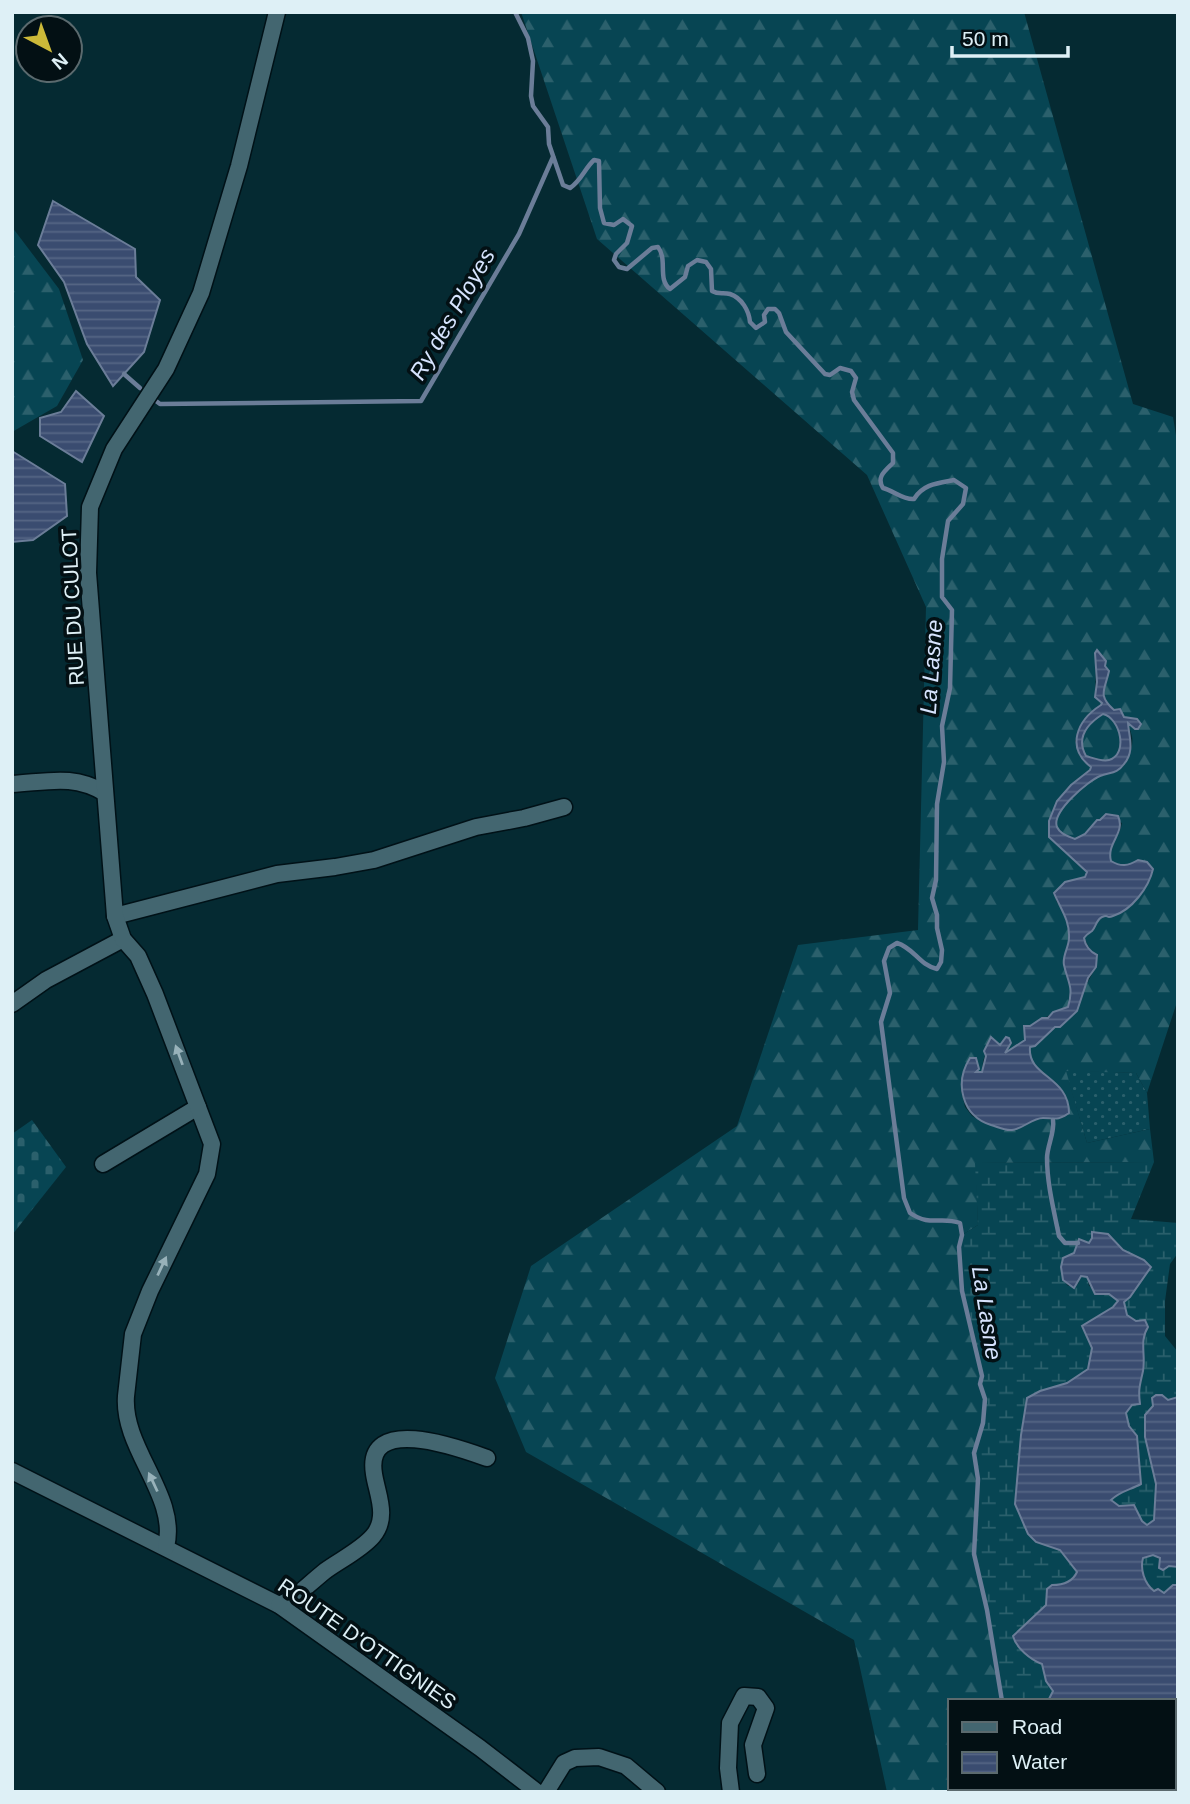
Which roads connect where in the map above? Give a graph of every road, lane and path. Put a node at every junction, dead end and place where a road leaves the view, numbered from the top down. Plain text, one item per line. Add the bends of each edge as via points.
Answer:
1 (277, 12) edge
2 (12, 784) edge
3 (105, 793) junction
4 (564, 807) dead end
5 (116, 916) junction
6 (123, 939) junction
7 (12, 1004) edge
8 (198, 1107) junction
9 (103, 1164) dead end
10 (487, 1458) dead end
11 (12, 1471) edge
12 (166, 1546) junction
13 (279, 1605) junction
14 (757, 1774) dead end
15 (537, 1792) edge
16 (546, 1792) edge
17 (657, 1792) edge
18 (731, 1792) edge

1 - 3 street, RUE DU CULOT via 201,293 166,369 114,449 90,507 88,573
2 - 3 street via 66,779
3 - 5 street, RUE DU CULOT
4 - 5 street via 476,827 374,860 276,874
5 - 6 street, RUE DU CULOT
6 - 7 street via 46,979
8 -> 6 street, RUE DU CULOT via 138,956
8 - 9 street
12 -> 8 street, RUE DU CULOT via 170,1532 162,1503 132,1437 125,1405 133,1334 207,1174 212,1144
10 - 13 street via 452,1445 395,1437 378,1447 373,1470 382,1511 374,1535
11 - 12 street, ROUTE D'OTTIGNIES
12 - 13 street, ROUTE D'OTTIGNIES
13 - 15 street, ROUTE D'OTTIGNIES
14 - 18 street via 752,1745 766,1708 758,1697 744,1696 730,1723
16 - 17 street via 564,1763 599,1757 626,1766

